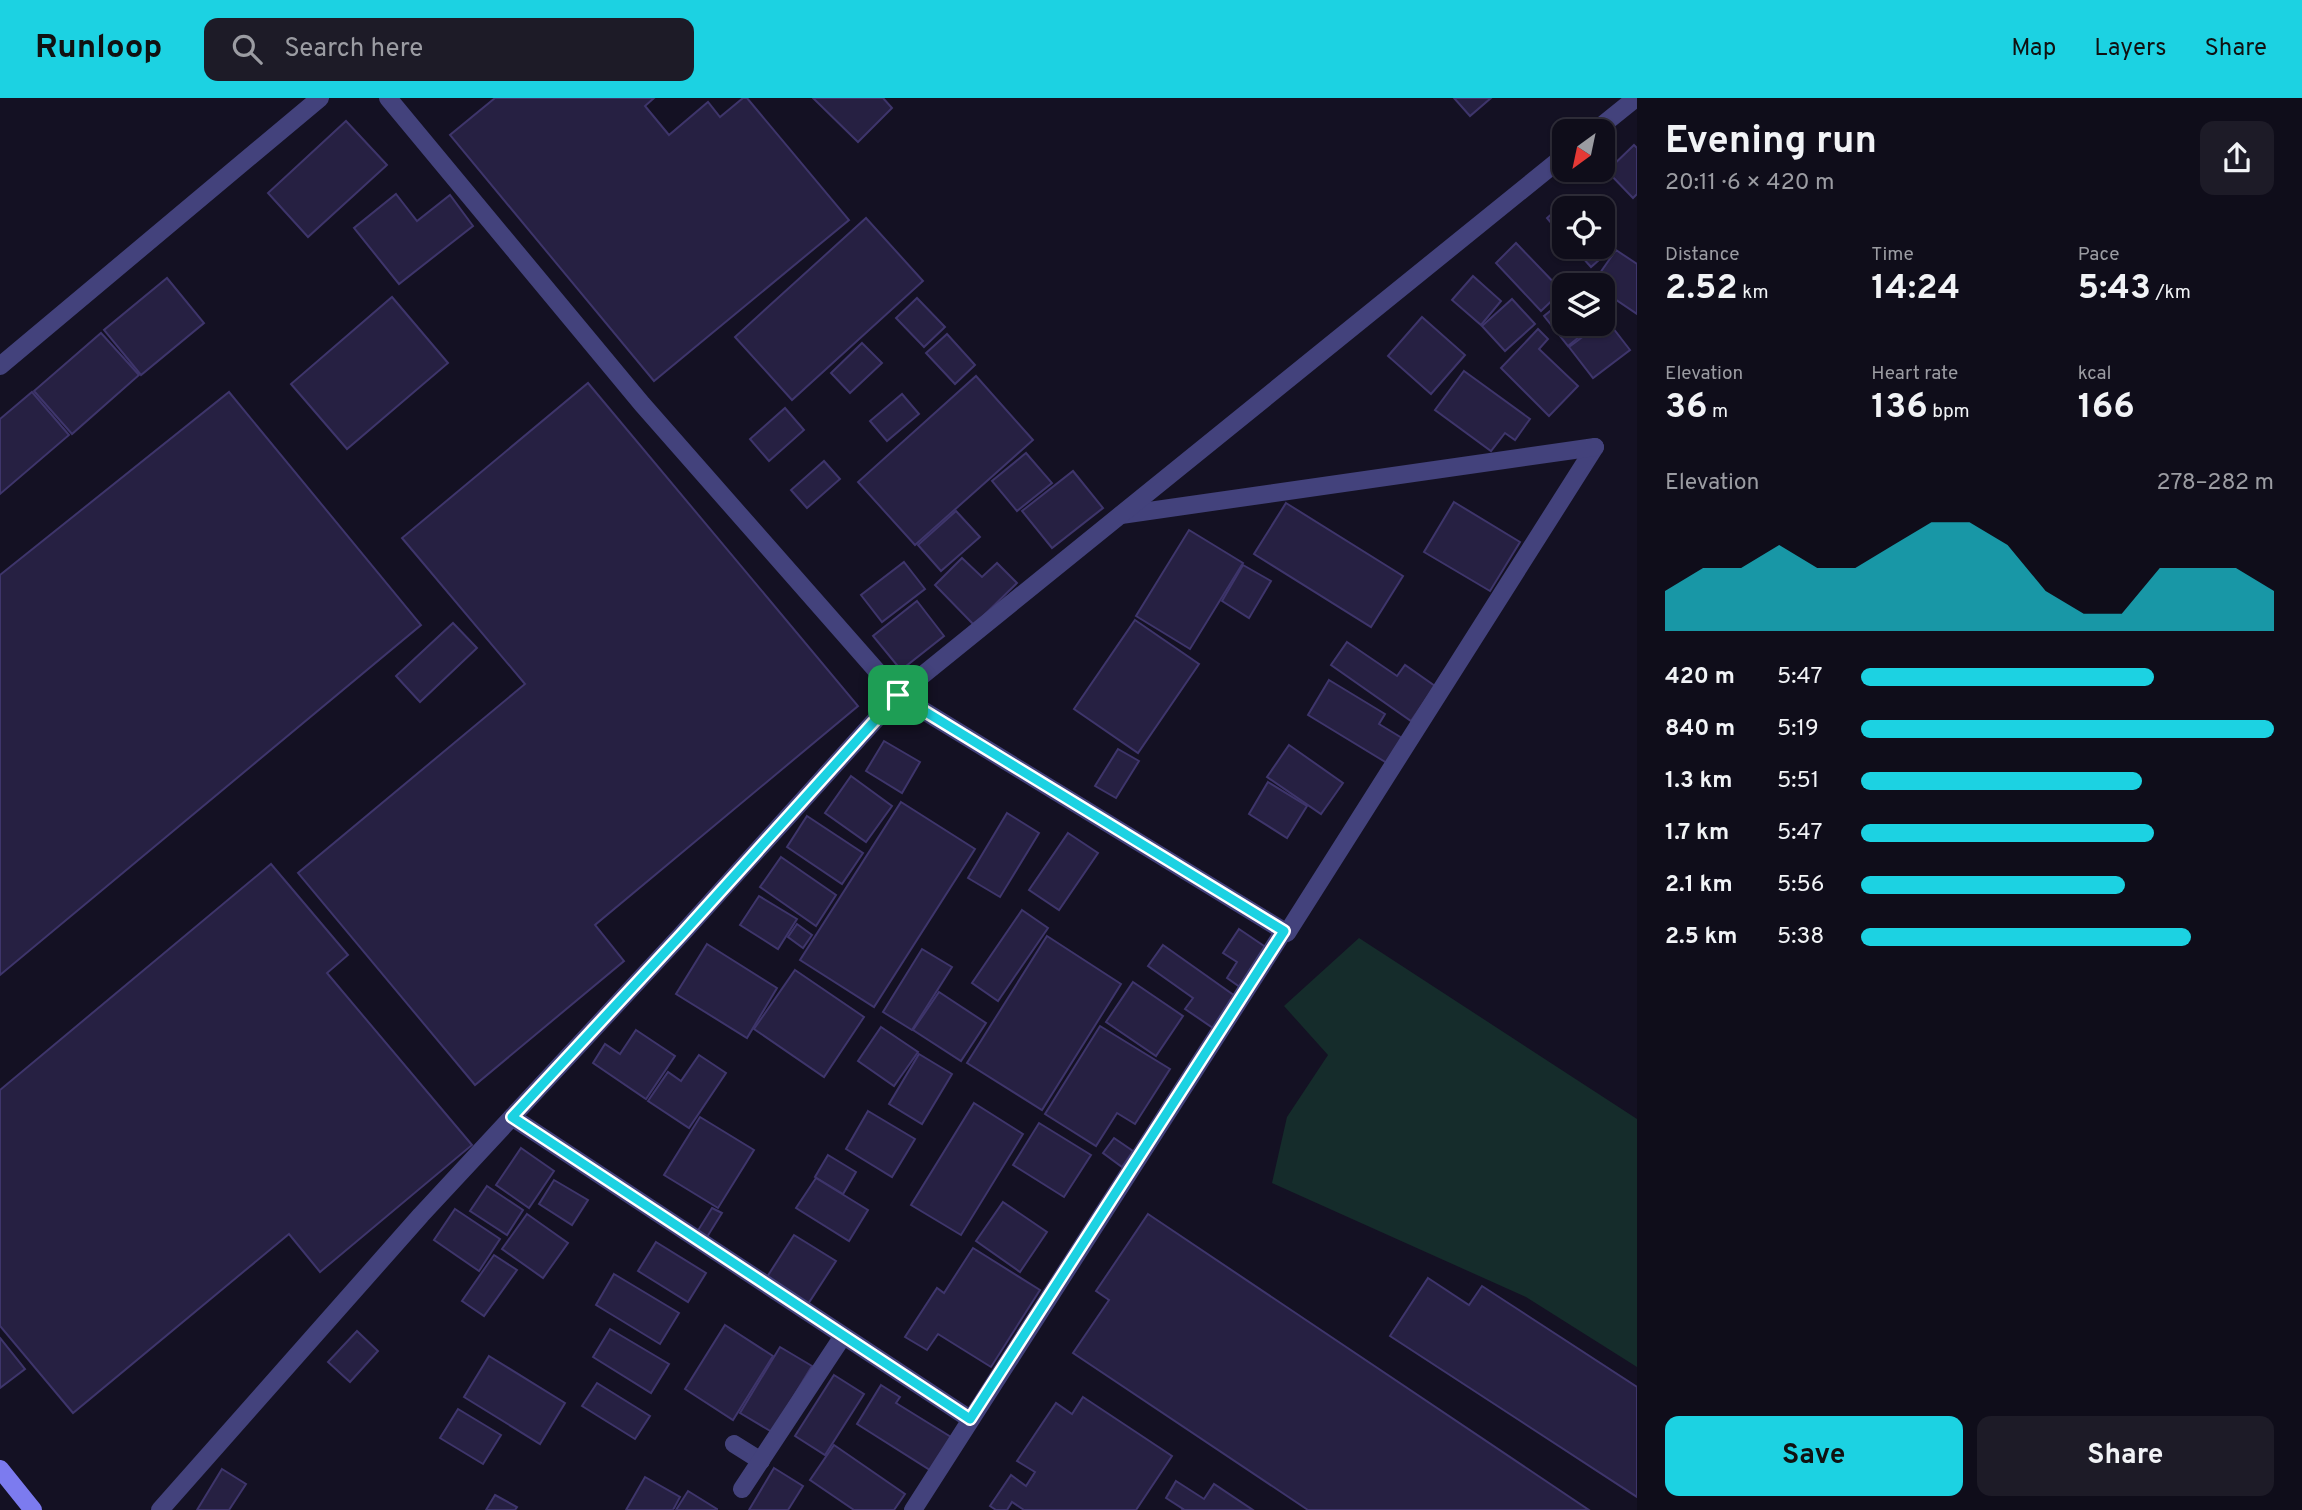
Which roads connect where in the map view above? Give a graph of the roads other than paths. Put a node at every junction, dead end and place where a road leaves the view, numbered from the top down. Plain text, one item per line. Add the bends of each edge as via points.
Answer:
1 (320, 98) edge
2 (388, 98) edge
3 (1636, 98) edge
4 (1610, 119) edge
5 (1552, 166) edge
6 (0, 366) edge
7 (1121, 515) junction
8 (898, 695) junction
9 (1284, 931) junction
10 (512, 1117) junction
11 (843, 1336) junction
12 (970, 1419) junction
13 (734, 1444) dead end
14 (761, 1461) junction
15 (0, 1469) edge
16 (742, 1489) dead end
17 (33, 1510) edge
18 (160, 1510) edge
19 (913, 1510) edge

1 - 6 street
2 - 8 street via 642,404
3 - 4 street
5 - 7 street
7 - 8 street
7 - 9 street via 1595,447 1287,933
8 - 9 street
8 - 10 street
9 - 12 street
10 - 11 street
10 - 18 street
11 - 12 street
11 - 14 street
12 - 19 street
13 - 14 street
14 - 16 street
15 - 17 street

